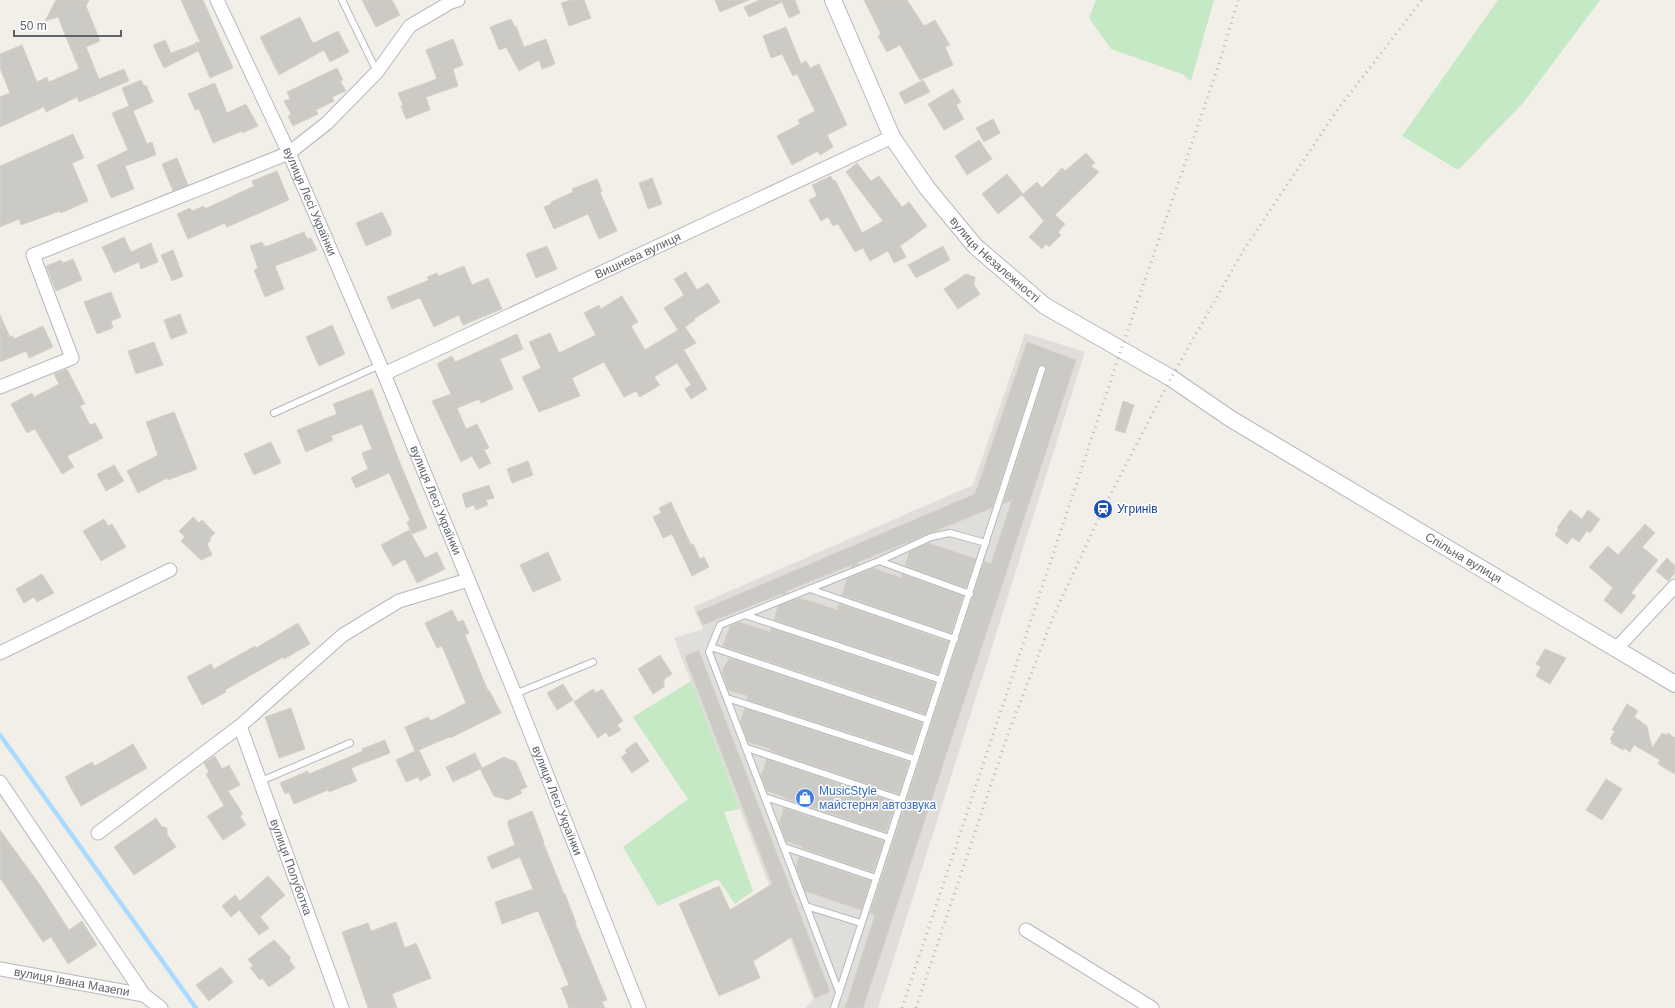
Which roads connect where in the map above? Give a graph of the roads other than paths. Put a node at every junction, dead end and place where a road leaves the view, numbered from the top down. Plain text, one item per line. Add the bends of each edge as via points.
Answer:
1 (217, 0) edge
2 (342, 0) edge
3 (458, 0) edge
4 (834, 0) edge
5 (377, 72) junction
6 (892, 137) junction
7 (289, 153) junction
8 (382, 369) junction
9 (1042, 369) dead end
10 (0, 387) edge
11 (274, 413) dead end
12 (1251, 431) joint
13 (986, 543) junction
14 (880, 562) junction
15 (170, 570) dead end
16 (468, 580) junction
17 (1675, 586) edge
18 (810, 589) junction
19 (970, 594) junction
20 (745, 616) junction
21 (954, 639) junction
22 (711, 647) junction
23 (1616, 650) junction
24 (0, 653) edge
25 (593, 662) dead end
26 (941, 680) junction
27 (1675, 684) edge
28 (515, 694) junction
29 (727, 698) junction
30 (928, 720) junction
31 (240, 726) junction
32 (350, 743) dead end
33 (747, 748) junction
34 (915, 759) junction
35 (260, 781) junction
36 (0, 782) edge
37 (765, 797) junction
38 (902, 800) junction
39 (98, 833) dead end
40 (889, 838) junction
41 (784, 847) junction
42 (876, 878) junction
43 (806, 906) junction
44 (861, 923) junction
45 (1026, 930) dead end
46 (0, 969) edge
47 (839, 992) junction
48 (144, 995) junction
49 (161, 1008) edge
50 (342, 1008) edge
51 (639, 1008) edge
52 (834, 1008) edge
53 (1152, 1008) edge

1 - 7 street, вулиця Лесі Українки
2 - 5 lane
3 - 5 street via 410,26
4 - 6 street, вулиця Незалежності
5 - 7 street via 327,123
6 - 8 street, Вишнева вулиця
6 - 12 street, вулиця Незалежності via 927,188 975,246 1045,306 1171,378
7 - 8 street, вулиця Лесі Українки
7 - 10 street via 33,255 72,358
8 - 11 lane
8 - 16 street, вулиця Лесі Українки
9 - 13 lane
12 - 23 street, Спільна вулиця
13 - 14 lane via 950,533 931,537
13 - 19 lane
14 - 18 lane
14 - 19 lane
15 - 24 street
16 - 28 street, вулиця Лесі Українки
16 - 31 street via 399,602 343,635
17 - 23 street
18 - 20 lane
18 - 21 lane
19 - 21 lane
20 - 22 lane via 720,626
20 - 26 lane
21 - 26 lane
22 - 29 lane via 709,652
22 - 30 lane
23 - 27 street, Спільна вулиця
25 - 28 lane
26 - 30 lane
28 - 51 street, вулиця Лесі Українки
29 - 33 lane
29 - 34 lane
30 - 34 lane
31 - 35 street, вулиця Полуботка
31 - 39 street
32 - 35 lane
33 - 37 lane
33 - 38 lane
34 - 38 lane
35 - 50 street, вулиця Полуботка
36 - 48 street
37 - 40 lane
37 - 41 lane
38 - 40 lane
40 - 42 lane
41 - 42 lane
41 - 43 lane
42 - 44 lane
43 - 44 lane
43 - 47 lane
44 - 47 lane
45 - 53 street
46 - 48 street, вулиця Івана Мазепи
47 - 52 lane
48 - 49 street

